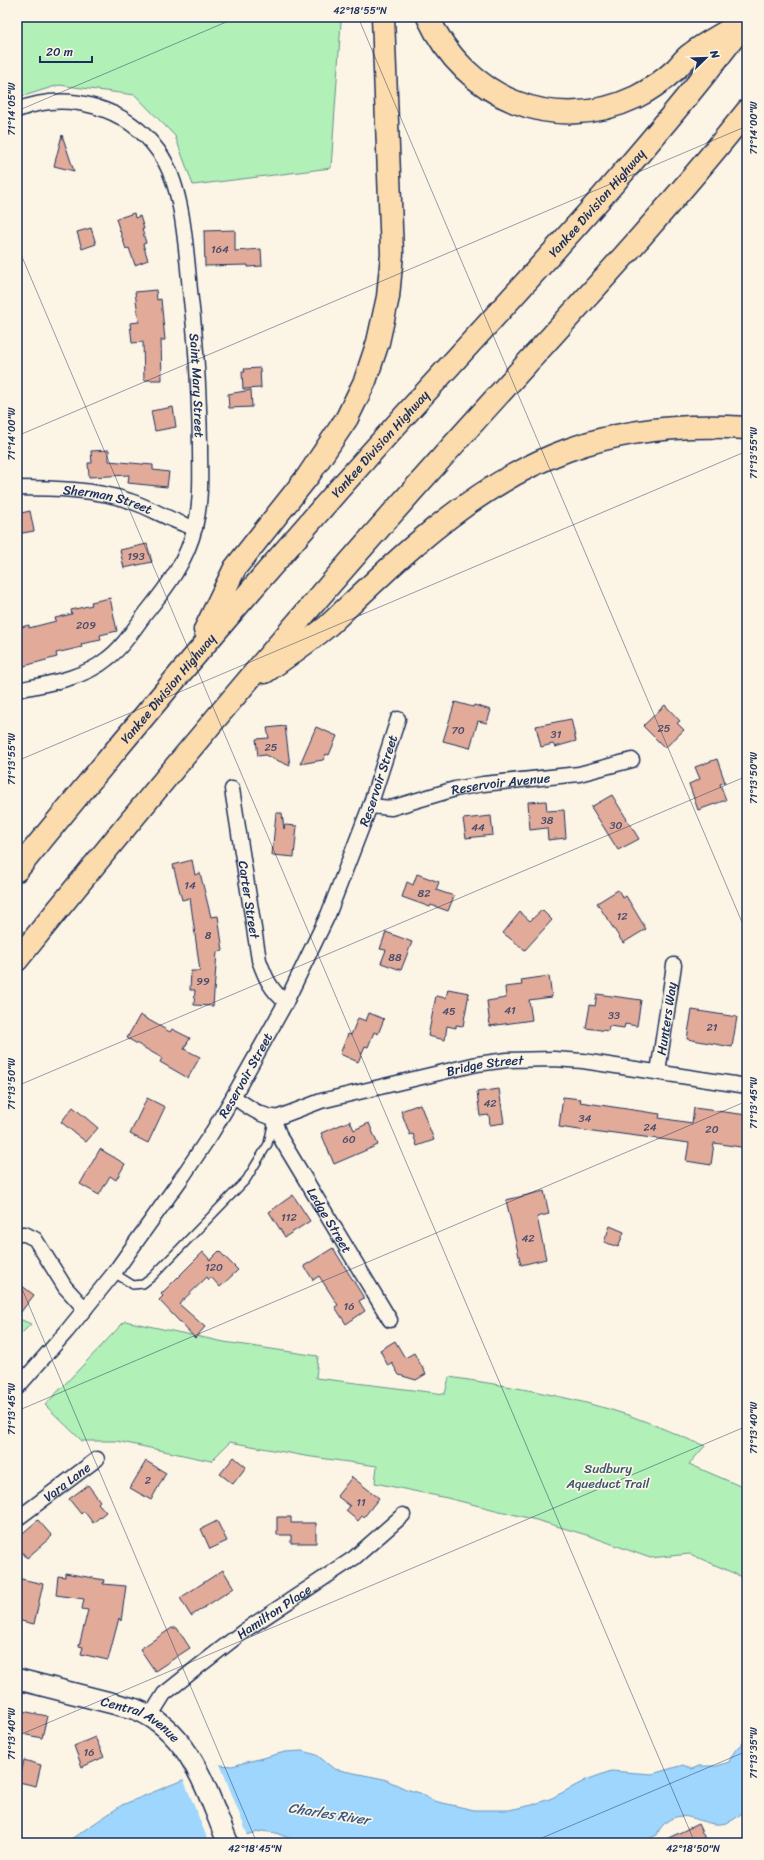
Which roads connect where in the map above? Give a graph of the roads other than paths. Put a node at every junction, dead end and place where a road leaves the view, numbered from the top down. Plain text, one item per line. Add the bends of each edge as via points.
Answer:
1 (384, 17) edge
2 (428, 17) edge
3 (747, 20) edge
4 (17, 110) edge
5 (747, 111) edge
6 (747, 428) edge
7 (17, 488) edge
8 (195, 528) junction
9 (191, 659) junction
10 (17, 690) edge
11 (237, 692) junction
12 (398, 719) dead end
13 (632, 760) dead end
14 (232, 789) dead end
15 (370, 806) junction
16 (17, 870) edge
17 (17, 960) edge
18 (674, 965) dead end
19 (286, 1002) junction
20 (658, 1072) junction
21 (747, 1086) edge
22 (233, 1097) junction
23 (273, 1118) junction
24 (17, 1234) edge
25 (114, 1273) junction
26 (85, 1309) junction
27 (390, 1320) dead end
28 (17, 1388) edge
29 (97, 1459) dead end
30 (403, 1515) dead end
31 (17, 1519) edge
32 (17, 1679) edge
33 (151, 1715) junction
34 (228, 1843) edge

1 - 9 highway via 392,254 388,297 378,342 365,380 347,418 308,476 235,568
2 - 3 highway via 451,55 478,82 499,95 523,105 561,112 598,109 635,97 666,77 690,55
3 - 9 highway, Yankee Division Highway via 610,190 305,526
4 - 8 street, Saint Mary Street via 34,104 63,101 101,108 123,119 143,134 160,153 170,172 180,209 198,353 200,486
5 - 11 highway via 646,233 432,467
6 - 11 highway via 692,426 622,434 568,449 521,470 448,518 406,553 325,629
7 - 8 street, Sherman Street via 112,495
8 - 10 street, Saint Mary Street via 174,577 110,657 100,665 80,674
9 - 16 highway, Yankee Division Highway
11 - 17 highway
12 - 15 street, Reservoir Street
13 - 15 street, Reservoir Avenue via 579,774 455,789 391,808
14 - 19 street, Carter Street via 257,954 267,981
15 - 19 street, Reservoir Street via 328,915
18 - 20 street, Hunters Way
19 - 22 street, Reservoir Street
20 - 21 street, Bridge Street
20 - 23 street, Bridge Street via 568,1060 507,1060 477,1064 321,1101
22 - 23 street via 261,1114
22 - 25 street, Reservoir Street via 183,1176
23 - 25 lane via 268,1144 246,1180 152,1277 142,1284 133,1285
23 - 27 street, Ledge Street via 281,1139
24 - 26 street via 25,1234 35,1239 65,1287
25 - 26 street, Reservoir Street
26 - 28 street, Reservoir Street
29 - 31 street, Vara Lane
30 - 33 street, Hamilton Place via 354,1558 206,1659 164,1694
32 - 33 main road, Central Avenue via 113,1702
33 - 34 main road, Central Avenue via 179,1740 199,1771

